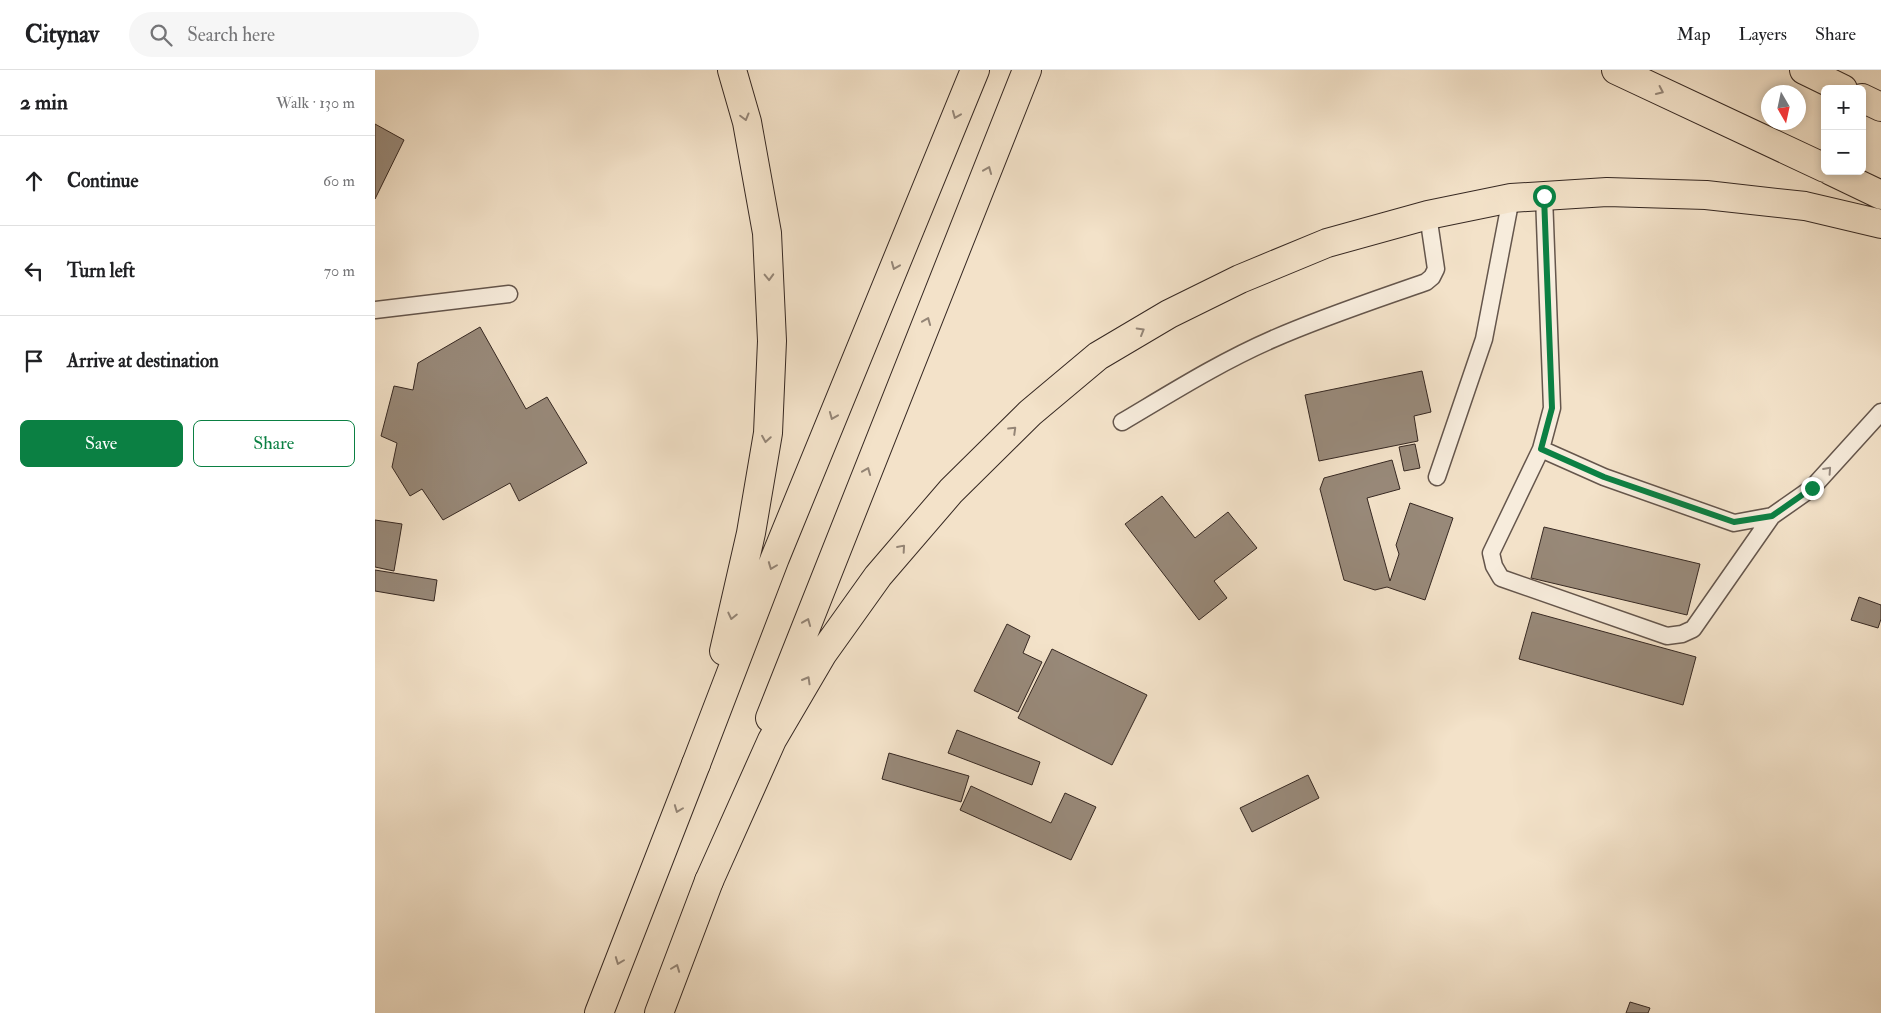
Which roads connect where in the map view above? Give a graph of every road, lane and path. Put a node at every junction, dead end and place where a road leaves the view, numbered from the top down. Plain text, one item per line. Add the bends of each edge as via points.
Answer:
1 (732, 70) edge
2 (975, 70) edge
3 (1027, 70) edge
4 (1616, 70) edge
5 (1804, 70) edge
6 (1835, 85) edge
7 (1866, 100) edge
8 (1881, 106) edge
9 (1821, 166) edge
10 (1839, 175) edge
11 (1881, 195) edge
12 (1544, 196) junction
13 (1511, 198) junction
14 (1428, 215) junction
15 (1881, 224) edge
16 (509, 294) dead end
17 (375, 310) edge
18 (1881, 412) edge
19 (1122, 422) dead end
20 (1541, 449) junction
21 (1437, 477) dead end
22 (1772, 516) junction
23 (696, 764) junction
24 (709, 881) junction
25 (599, 1013) edge
26 (659, 1013) edge

1 -> 23 main road via 747,122 767,233 772,340 768,433 751,533
2 -> 23 main road via 775,558
24 -> 3 main road via 784,680
4 -> 9 main road
5 - 6 main road
7 - 8 main road
10 - 11 main road
12 - 13 main road
12 - 15 main road via 1607,192 1706,195 1805,206
12 - 20 lane via 1552,408
13 - 14 main road
13 - 21 lane via 1484,339
14 - 19 lane via 1436,269 1426,282 1271,340
24 -> 14 main road via 772,740 823,654 878,576 951,490 1030,413 1098,356 1169,314 1327,242
16 - 17 lane
22 -> 18 lane via 1812,488
20 - 22 lane via 1604,477 1734,522
20 - 22 lane via 1491,553 1501,578 1667,636 1693,629
23 -> 25 main road
26 -> 24 main road

